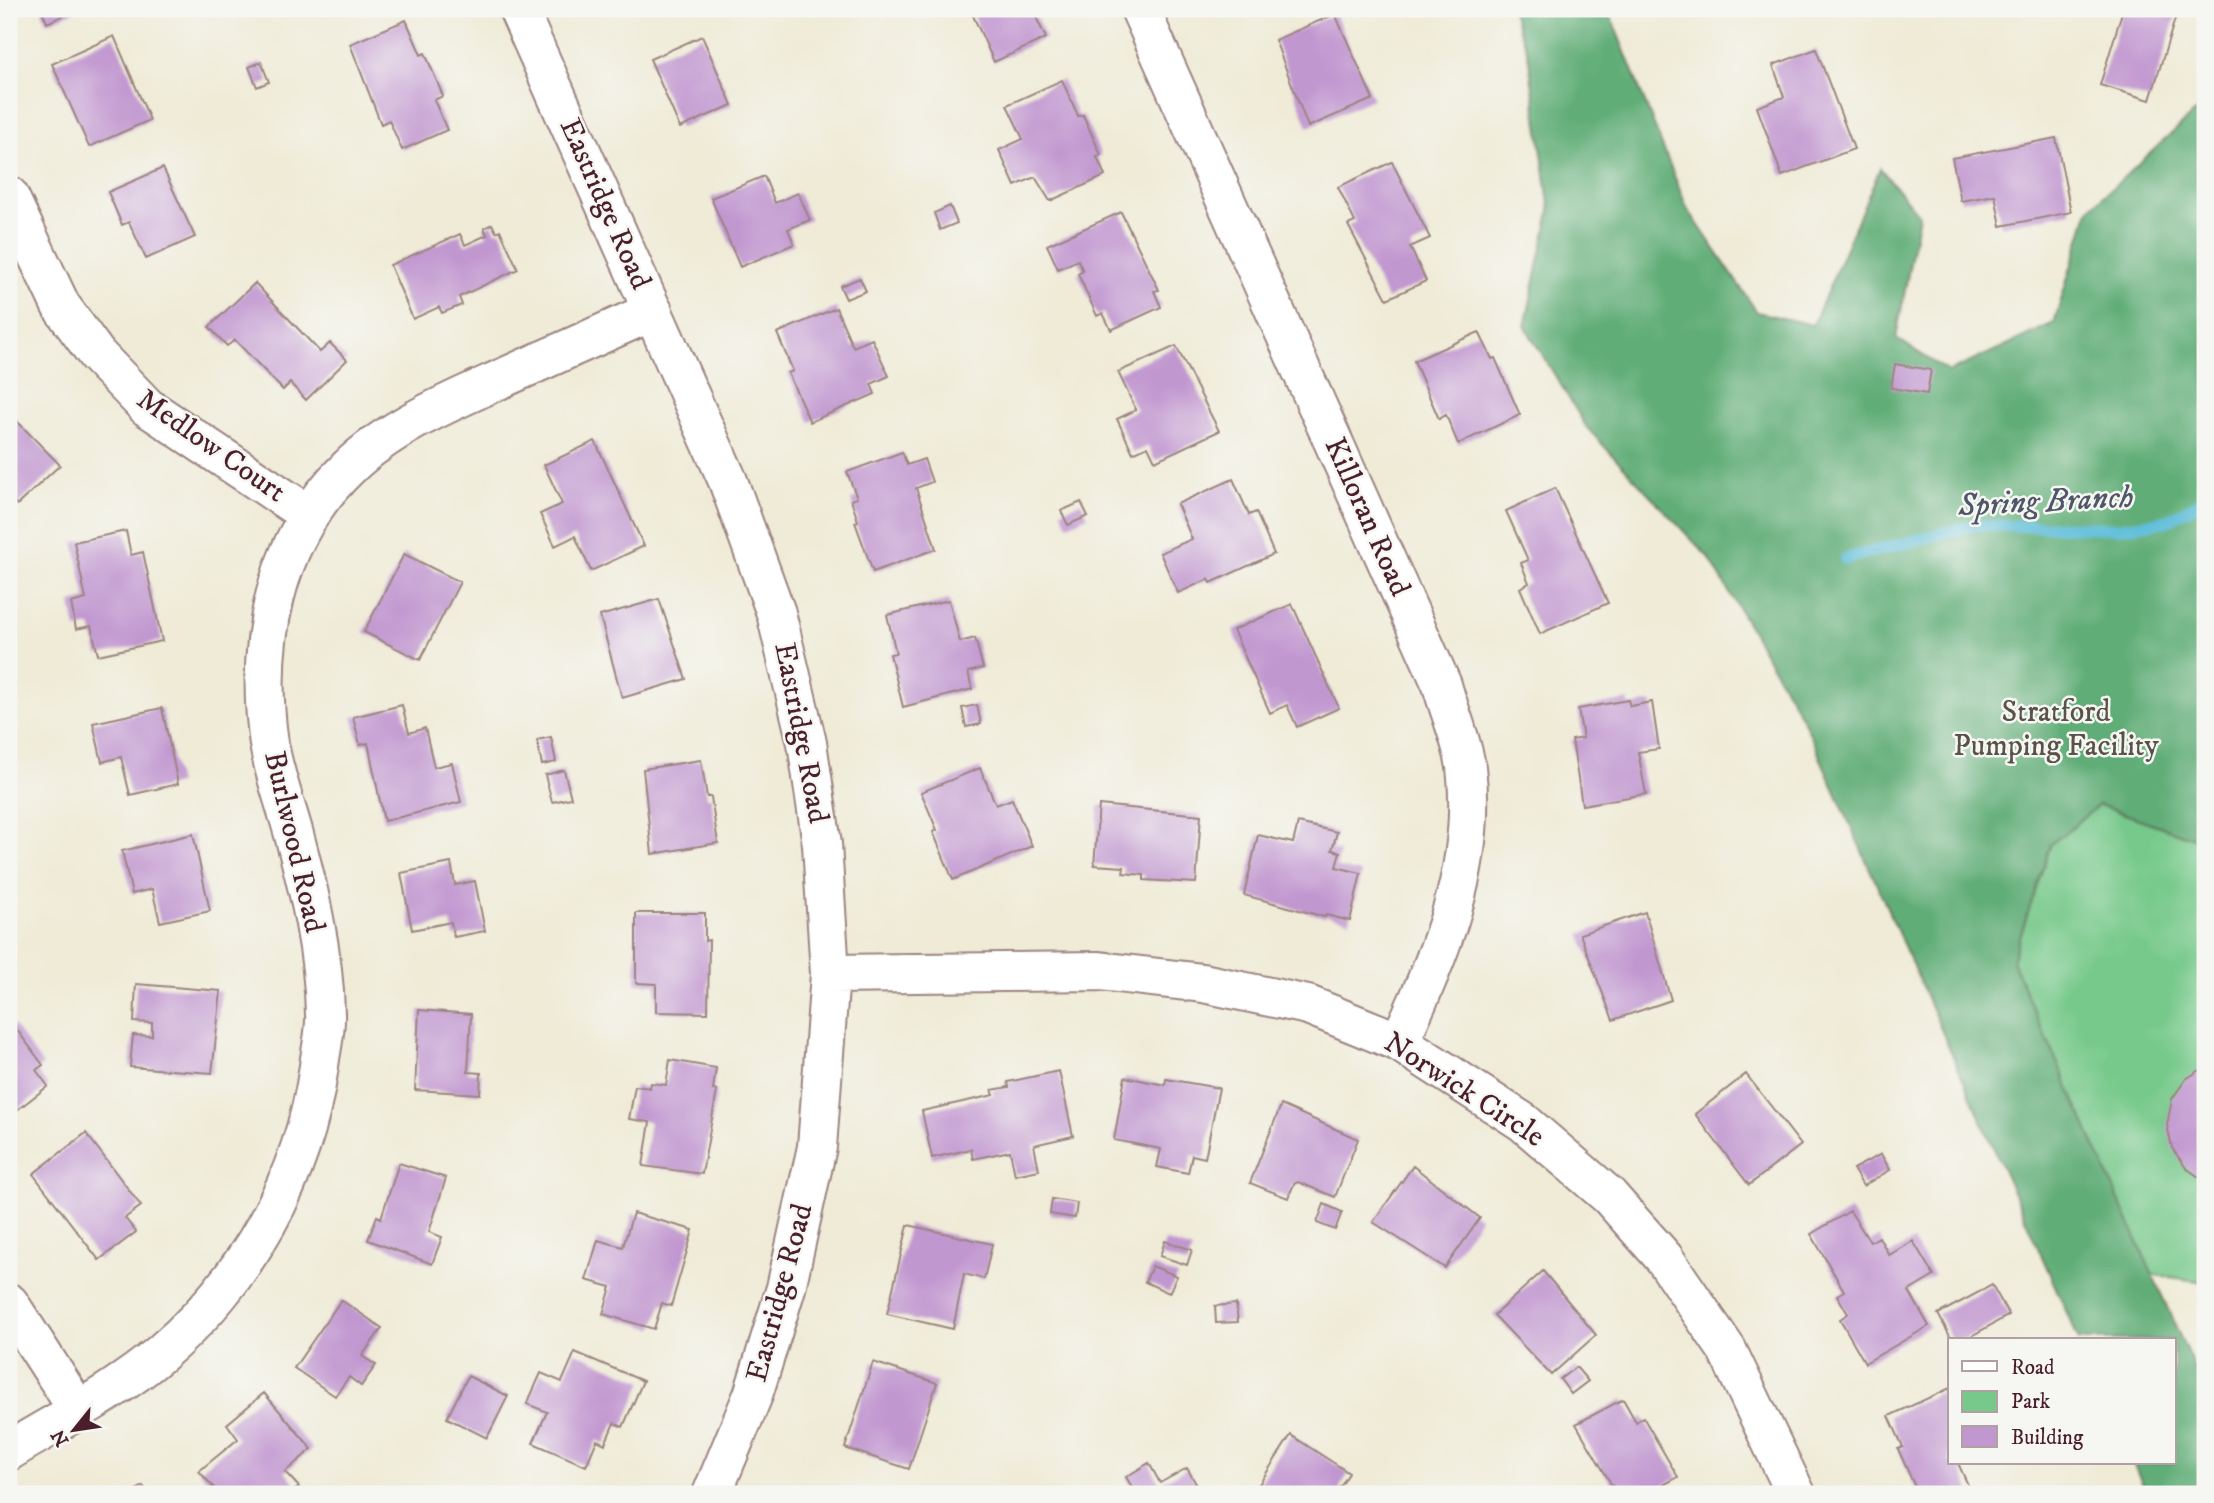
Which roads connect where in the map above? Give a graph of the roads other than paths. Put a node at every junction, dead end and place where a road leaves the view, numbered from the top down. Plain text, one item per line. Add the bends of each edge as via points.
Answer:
1 (518, 9) edge
2 (1140, 9) edge
3 (9, 197) edge
4 (653, 311) junction
5 (309, 515) junction
6 (830, 974) junction
7 (1399, 1042) junction
8 (9, 1303) edge
9 (78, 1410) junction
10 (9, 1451) edge
11 (712, 1494) edge
12 (1796, 1494) edge

1 - 4 street, Eastridge Road
2 - 7 street, Killoran Road via 1442,685 1466,765 1467,836 1457,897 1435,965
3 - 5 street, Medlow Court via 61,306 97,355 147,407
4 - 5 street, Burlwood Road via 405,426 349,467
4 - 6 street, Eastridge Road via 728,481 776,613 807,743 822,844
5 - 9 street, Burlwood Road via 275,588 263,664 270,746 304,870 319,946 326,1017 316,1088 294,1170 264,1230 213,1301 159,1355
6 - 7 street, Norwick Circle via 1099,971 1177,980 1308,1005
6 - 11 street, Eastridge Road via 817,1147 786,1288 753,1395
7 - 12 street, Norwick Circle via 1523,1122 1609,1196 1664,1258 1727,1350
8 - 9 street
9 - 10 street, Burlwood Road

